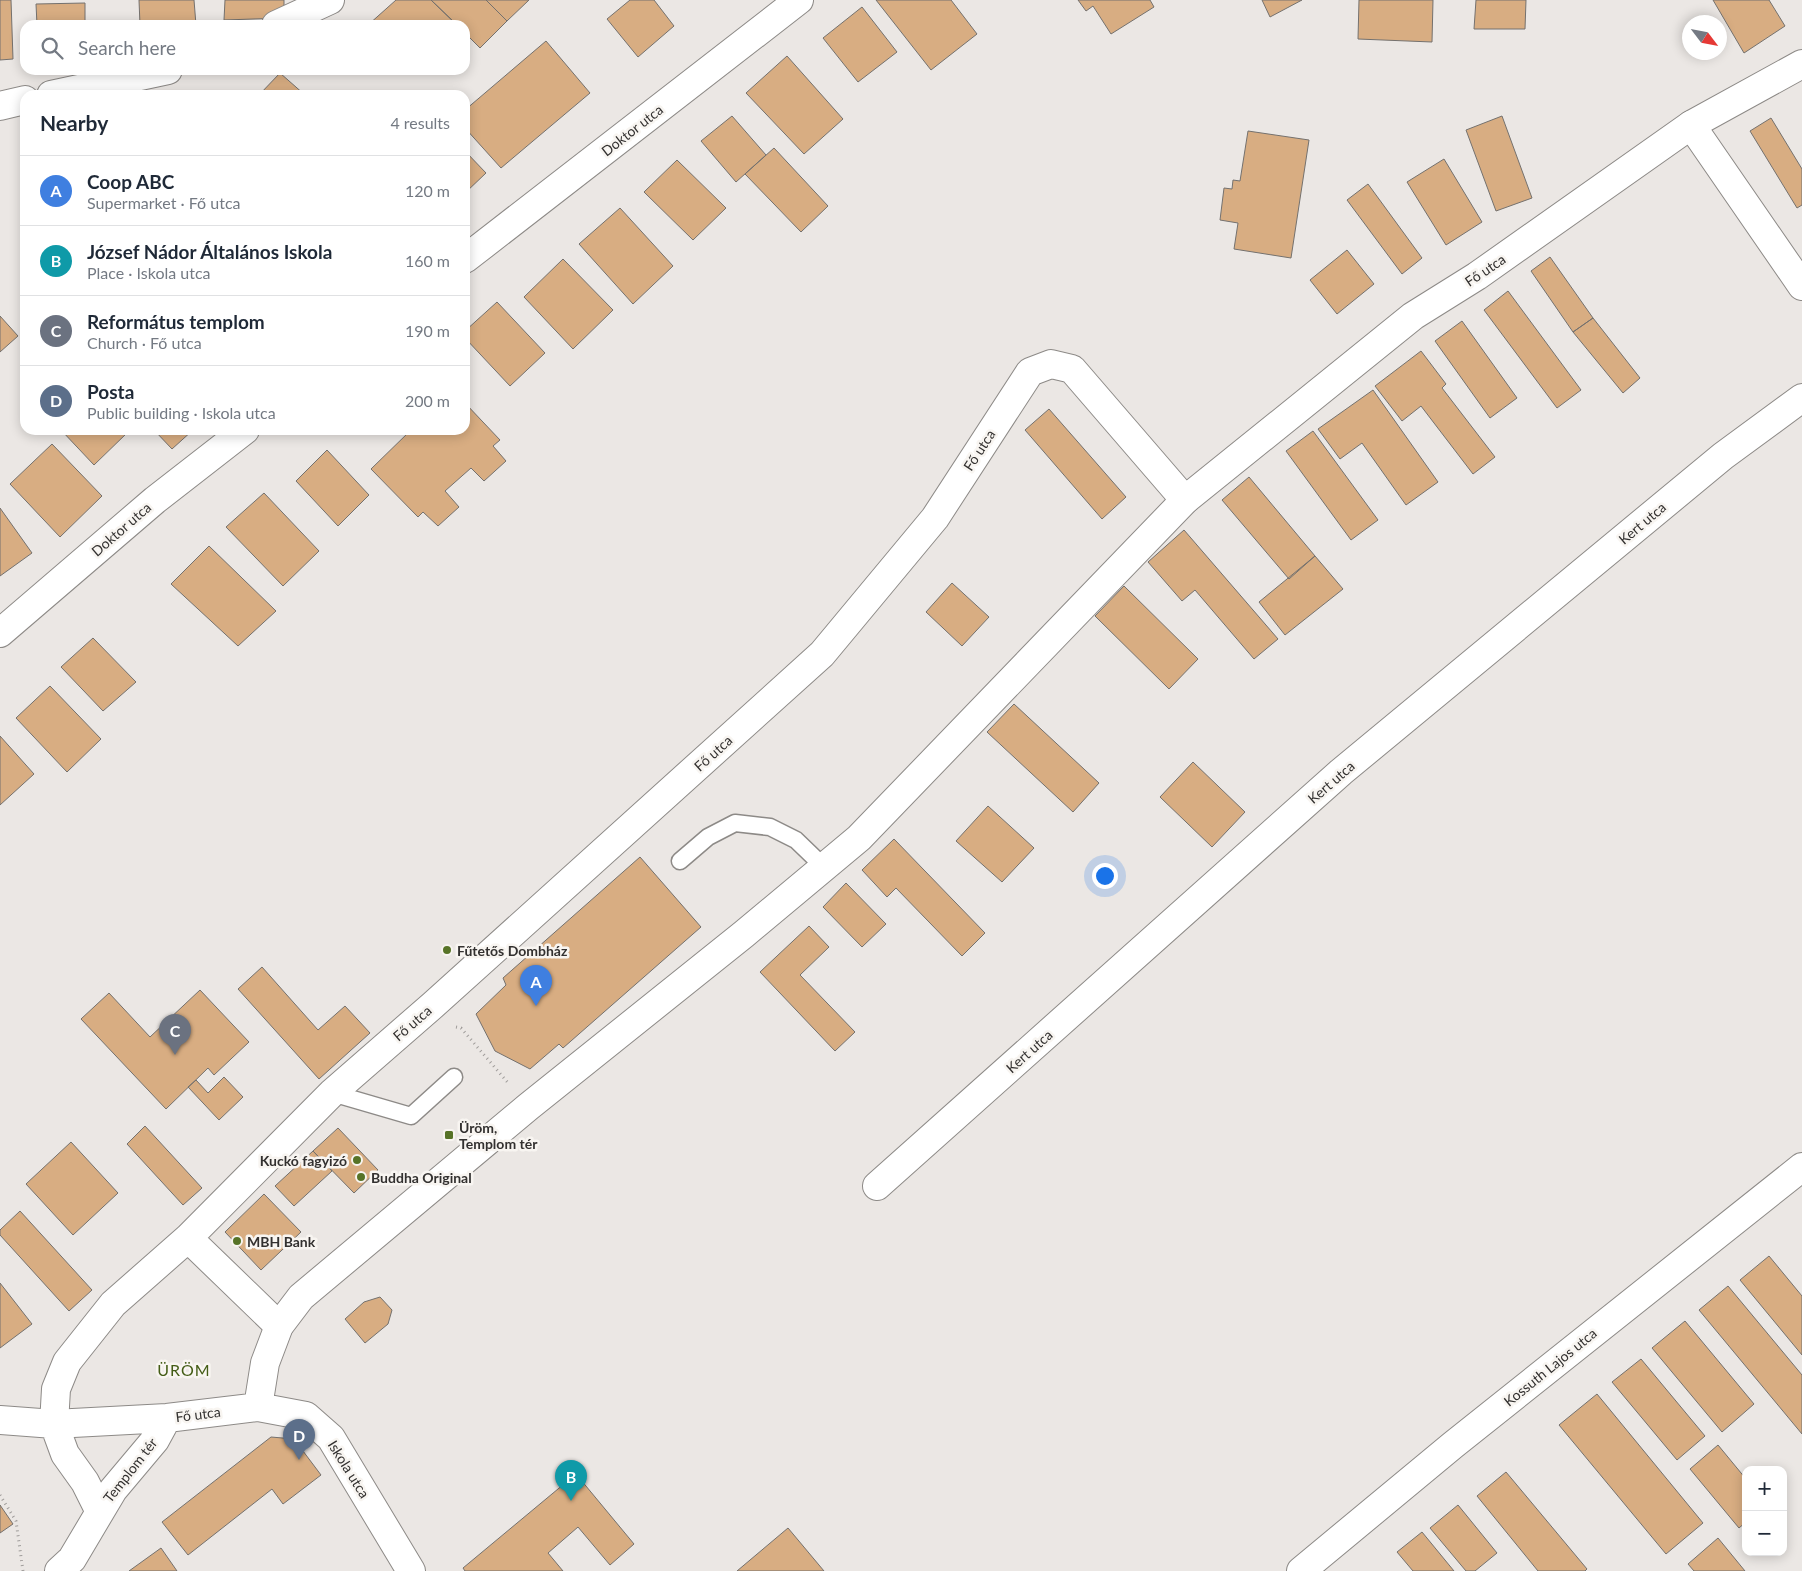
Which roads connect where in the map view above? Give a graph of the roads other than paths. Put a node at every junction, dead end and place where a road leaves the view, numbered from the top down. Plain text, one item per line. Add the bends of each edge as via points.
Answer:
1 (330, 0) edge
2 (799, 0) edge
3 (287, 20) edge
4 (1802, 64) edge
5 (144, 75) edge
6 (74, 90) edge
7 (20, 101) edge
8 (0, 106) edge
9 (1692, 125) junction
10 (470, 255) edge
11 (1802, 286) edge
12 (1802, 398) edge
13 (239, 435) edge
14 (1185, 500) junction
15 (0, 633) edge
16 (680, 860) dead end
17 (824, 867) junction
18 (454, 1077) dead end
19 (332, 1093) junction
20 (1802, 1167) edge
21 (877, 1186) dead end
22 (188, 1238) junction
23 (279, 1326) junction
24 (258, 1407) junction
25 (167, 1418) junction
26 (0, 1420) edge
27 (54, 1424) junction
28 (99, 1510) junction
29 (59, 1571) edge
30 (411, 1571) edge
31 (1301, 1571) edge

1 - 3 street
2 - 10 street, Doktor utca
4 - 9 street, Fő utca
5 - 6 street
7 - 8 street
9 - 11 street
9 - 14 street, Fő utca via 1477,276 1413,316
12 - 21 street, Kert utca via 1723,456 1341,772
13 - 15 street, Doktor utca via 155,500
14 - 17 street, Fő utca via 859,838
14 - 19 street, Fő utca via 1072,369 1051,364 1030,372 935,518 822,654
16 - 17 lane via 708,837 735,823 770,827 796,840
17 - 23 street, Fő utca via 528,1107 301,1297
18 - 19 lane via 411,1116
19 - 22 street, Fő utca
20 - 31 street, Kossuth Lajos utca
22 - 23 street
22 - 27 street, Fő utca via 112,1304 67,1362 56,1389
23 - 24 street, Fő utca via 265,1363
24 - 25 street, Fő utca
24 - 30 street, Iskola utca via 306,1416 332,1438
25 - 27 street, Fő utca
25 - 28 street, Templom tér via 155,1440
26 - 27 street, Fő utca
27 - 28 street via 65,1454 85,1482
28 - 29 street, Templom tér via 72,1559

